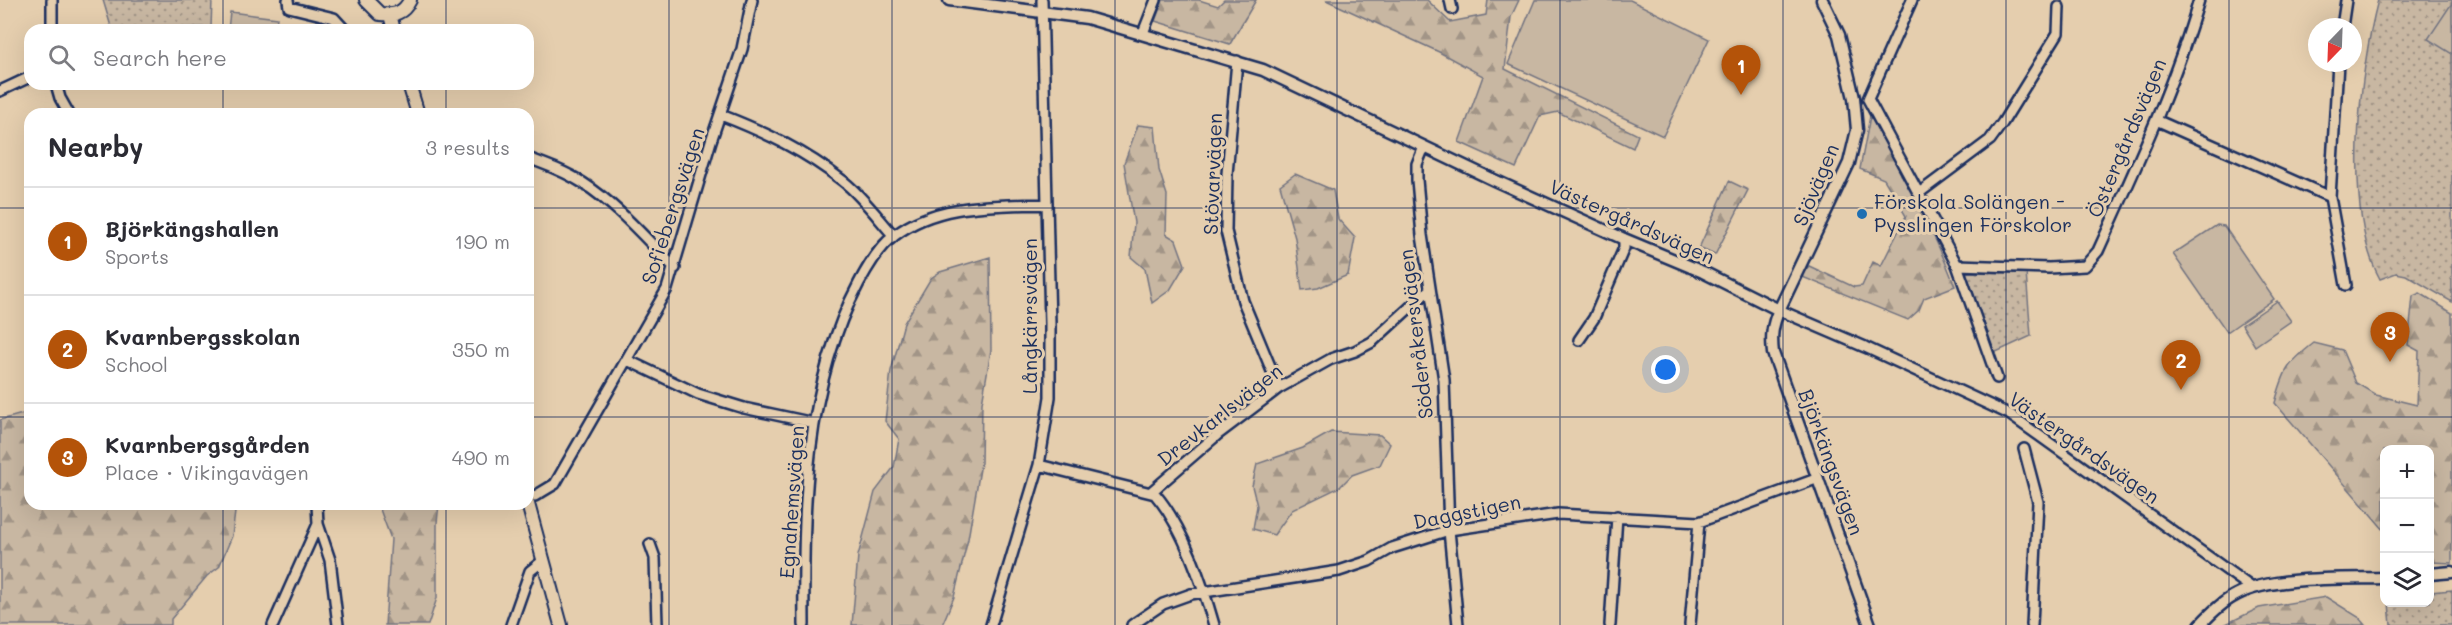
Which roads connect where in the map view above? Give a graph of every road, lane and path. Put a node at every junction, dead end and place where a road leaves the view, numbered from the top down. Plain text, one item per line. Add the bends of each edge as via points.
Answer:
1 (52, 0) edge
2 (288, 0) edge
3 (366, 0) edge
4 (410, 0) edge
5 (752, 0) edge
6 (949, 0) edge
7 (1156, 0) edge
8 (1822, 0) edge
9 (1912, 0) edge
10 (2199, 0) edge
11 (2346, 0) edge
12 (1043, 6) edge
13 (2059, 7) dead end
14 (390, 15) junction
15 (2343, 18) edge
16 (52, 24) edge
17 (340, 24) edge
18 (392, 24) edge
19 (1143, 33) junction
20 (1237, 61) junction
21 (2337, 72) edge
22 (24, 80) edge
23 (58, 90) edge
24 (411, 90) edge
25 (0, 91) edge
26 (66, 108) edge
27 (416, 108) edge
28 (721, 114) junction
29 (2156, 120) junction
30 (1424, 147) junction
31 (534, 160) edge
32 (1919, 193) junction
33 (2330, 197) junction
34 (1047, 204) junction
35 (894, 236) junction
36 (1624, 239) junction
37 (1957, 265) junction
38 (675, 268) junction
39 (2346, 285) dead end
40 (1430, 289) junction
41 (1779, 310) junction
42 (1579, 340) dead end
43 (627, 360) junction
44 (1997, 378) dead end
45 (1279, 388) junction
46 (814, 423) junction
47 (2024, 448) dead end
48 (1040, 465) junction
49 (1816, 479) junction
50 (1151, 492) junction
51 (534, 499) edge
52 (317, 510) edge
53 (534, 510) edge
54 (1617, 516) junction
55 (1699, 522) junction
56 (318, 525) junction
57 (1449, 530) junction
58 (650, 544) dead end
59 (543, 560) junction
60 (2452, 572) edge
61 (2434, 574) edge
62 (2380, 578) edge
63 (2252, 588) junction
64 (1205, 592) junction
65 (273, 625) edge
66 (338, 625) edge
67 (511, 625) edge
68 (561, 625) edge
69 (657, 625) edge
70 (804, 625) edge
71 (991, 625) edge
72 (1132, 625) edge
73 (1214, 625) edge
74 (1458, 625) edge
75 (1610, 625) edge
76 (1690, 625) edge
77 (1870, 625) edge
78 (2032, 625) edge
79 (2200, 625) edge

1 - 16 street
2 - 17 street via 289,7 334,18
3 - 14 main road via 380,14
4 - 14 main road via 403,11
5 - 28 street, Sofiebergsvägen via 742,49
6 - 12 street, Västergårdsvägen
7 - 19 street
8 - 41 street, Sjövägen via 1839,35 1857,130 1850,163
9 - 32 street via 1868,99
10 - 29 street, Östergårdsvägen
11 - 15 street
12 - 19 street, Västergårdsvägen
12 - 34 street, Långkärrsvägen
13 - 32 street via 2058,33 1990,140
14 - 18 main road
19 - 20 street, Västergårdsvägen
20 - 30 street, Västergårdsvägen via 1292,82
20 - 45 street, Stövarvägen via 1226,231 1243,301
21 - 33 street
22 - 25 street
23 - 26 street
24 - 27 main road
28 - 35 street via 801,151 845,183
28 - 38 street, Sofiebergsvägen
29 - 33 street
29 - 37 street, Östergårdsvägen via 2098,251 2085,266
30 - 36 street, Västergårdsvägen
30 - 40 street, Söderåkersvägen via 1417,164 1417,180
31 - 38 street via 584,184
32 - 37 street
33 - 39 street
34 - 35 street, Egnahemsvägen via 947,210
34 - 48 street, Långkärrsvägen via 1051,378
35 - 46 street, Egnahemsvägen via 864,273 845,309
36 - 41 street, Västergårdsvägen
36 - 42 street via 1624,248 1594,318
37 - 44 street
38 - 43 street, Sofiebergsvägen via 668,289
40 - 45 street, Drevkarlsvägen via 1372,342
40 - 57 street, Söderåkersvägen via 1444,380
41 - 49 street, Björkängsvägen via 1773,328 1773,353
41 - 63 street, Västergårdsvägen via 2009,414
43 - 46 street via 698,394
43 - 51 street, Sofiebergsvägen via 555,484
45 - 50 street, Drevkarlsvägen via 1216,435
46 - 70 street, Egnahemsvägen via 806,491
47 - 78 street via 2038,502
48 - 50 street
48 - 71 street, Långkärrsvägen
49 - 55 street, Daggstigen
49 - 77 street, Björkängsvägen
50 - 64 street via 1174,525
52 - 56 street
53 - 59 main road
54 - 55 street, Daggstigen
54 - 57 street, Daggstigen via 1558,514
54 - 75 street
55 - 76 street
56 - 65 street
56 - 66 street via 330,561
57 - 64 street, Daggstigen via 1392,548 1339,571
57 - 74 street, Söderåkersvägen
58 - 69 street via 655,558
59 - 67 street via 530,571
59 - 68 main road
60 - 61 street
62 - 63 street via 2275,583
63 - 79 street via 2234,595
64 - 72 street, Daggstigen via 1163,604
64 - 73 street

